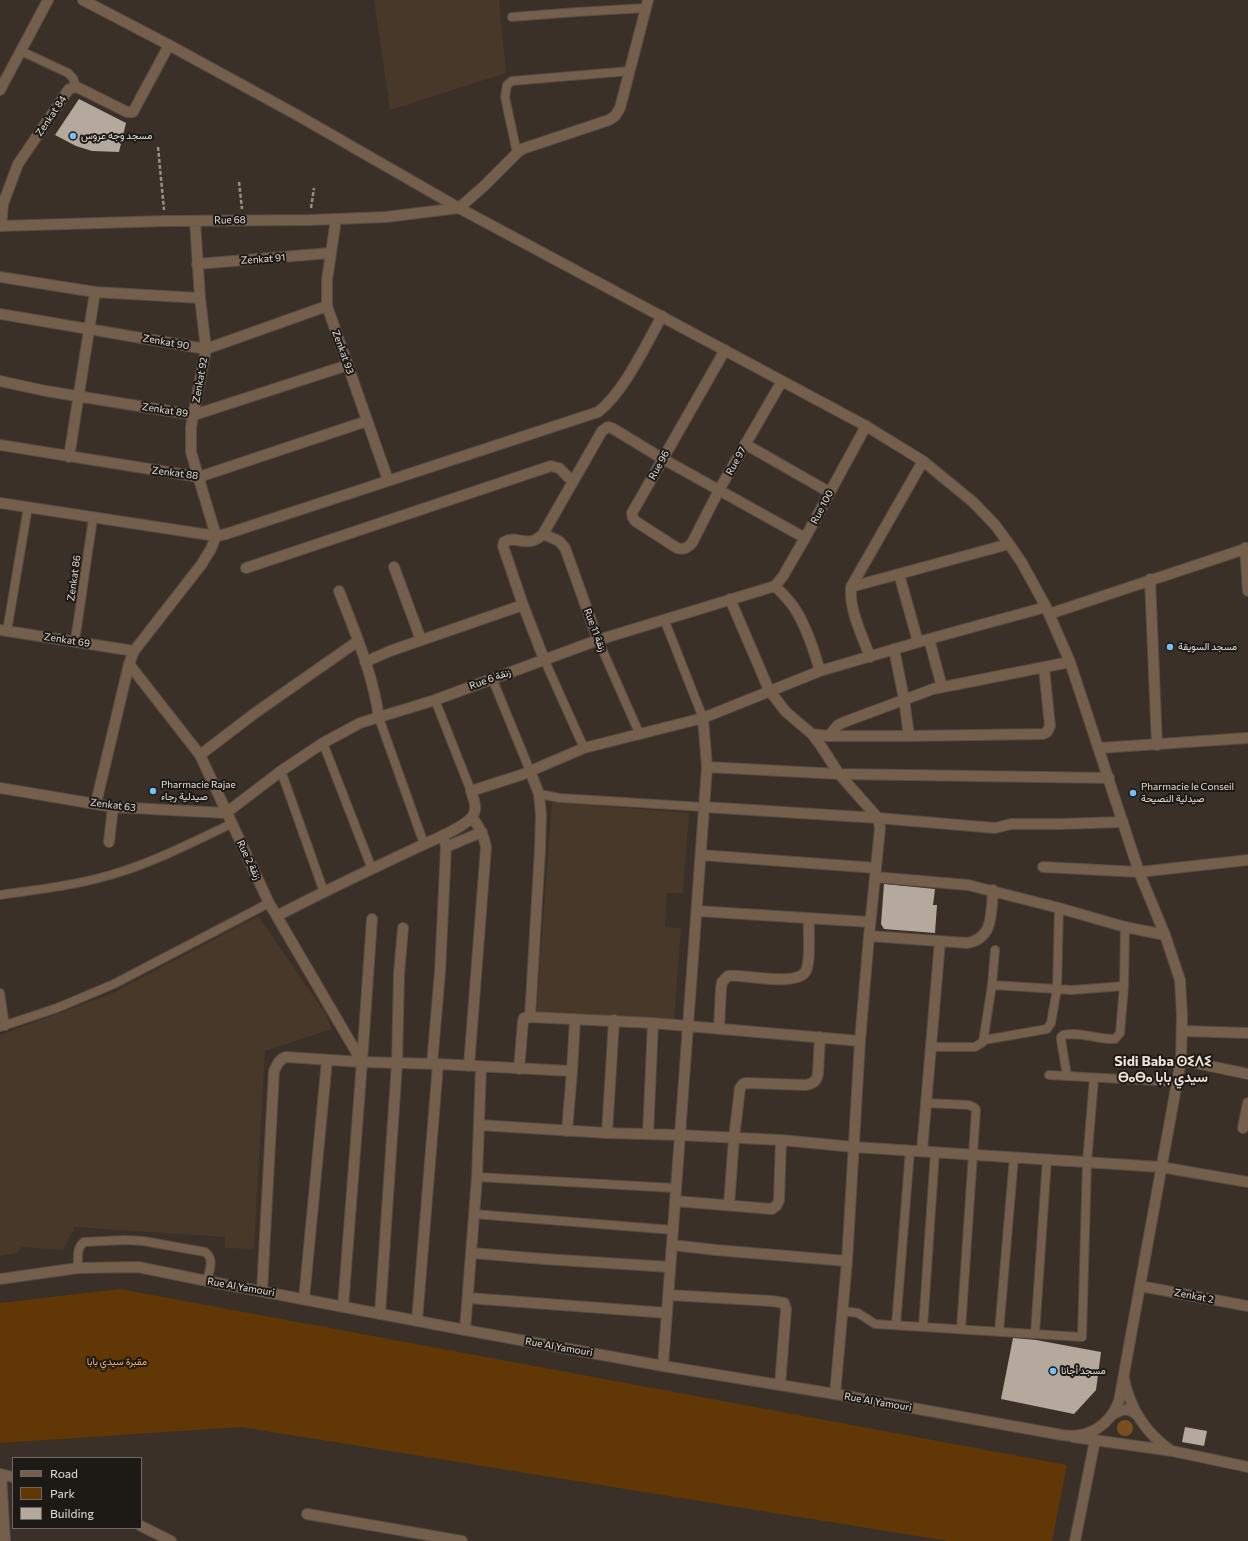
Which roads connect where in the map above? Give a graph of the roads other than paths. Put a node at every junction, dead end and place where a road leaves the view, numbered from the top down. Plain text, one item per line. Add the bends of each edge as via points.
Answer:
1 (48, 0) edge
2 (83, 0) edge
3 (647, 4) edge
4 (512, 17) dead end
5 (169, 45) junction
6 (21, 51) junction
7 (630, 71) junction
8 (76, 87) junction
9 (0, 90) edge
10 (517, 153) junction
11 (459, 208) junction
12 (336, 219) junction
13 (195, 221) junction
14 (0, 228) edge
15 (330, 254) junction
16 (197, 264) junction
17 (0, 277) edge
18 (95, 292) junction
19 (200, 298) junction
20 (327, 306) junction
21 (0, 314) edge
22 (662, 316) junction
23 (90, 329) junction
24 (206, 349) junction
25 (725, 350) junction
26 (348, 365) junction
27 (0, 381) edge
28 (782, 381) junction
29 (78, 396) junction
30 (194, 415) junction
31 (367, 421) junction
32 (866, 426) junction
33 (745, 444) junction
34 (0, 445) edge
35 (69, 457) junction
36 (663, 458) junction
37 (922, 461) junction
38 (199, 477) junction
39 (388, 480) junction
40 (573, 482) junction
41 (719, 490) junction
42 (830, 492) junction
43 (0, 503) edge
44 (28, 507) junction
45 (93, 518) junction
46 (543, 534) junction
47 (216, 536) junction
48 (805, 538) junction
49 (692, 543) joint
50 (1009, 544) junction
51 (1246, 548) edge
52 (394, 567) dead end
53 (246, 568) dead end
54 (898, 574) junction
55 (1150, 579) junction
56 (775, 586) junction
57 (851, 587) junction
58 (339, 591) dead end
59 (1248, 591) edge
60 (730, 599) junction
61 (523, 605) junction
62 (1047, 610) junction
63 (664, 619) junction
64 (4, 631) edge
65 (929, 639) junction
66 (421, 640) junction
67 (598, 640) junction
68 (358, 641) junction
69 (75, 642) junction
70 (918, 642) junction
71 (894, 649) junction
72 (134, 651) junction
73 (870, 656) junction
74 (544, 659) junction
75 (365, 662) junction
76 (1070, 662) junction
77 (129, 664) junction
78 (1044, 668) junction
79 (820, 671) junction
80 (492, 678) junction
81 (942, 687) junction
82 (769, 690) junction
83 (904, 699) junction
84 (435, 700) junction
85 (379, 718) junction
86 (703, 718) junction
87 (640, 734) junction
88 (812, 734) junction
89 (829, 736) junction
90 (909, 736) junction
91 (1248, 738) edge
92 (323, 743) junction
93 (1157, 745) junction
94 (584, 748) junction
95 (1099, 748) junction
96 (200, 755) junction
97 (708, 767) junction
98 (282, 771) junction
99 (530, 771) junction
100 (839, 774) junction
101 (1109, 778) junction
102 (0, 788) edge
103 (471, 791) junction
104 (539, 794) junction
105 (96, 803) junction
106 (113, 807) junction
107 (704, 807) junction
108 (226, 813) junction
109 (472, 817) junction
110 (878, 818) junction
111 (1123, 822) junction
112 (231, 824) junction
113 (482, 832) junction
114 (444, 835) junction
115 (109, 842) dead end
116 (424, 844) junction
117 (446, 848) junction
118 (701, 855) junction
119 (1248, 860) edge
120 (1043, 867) dead end
121 (372, 869) junction
122 (1139, 872) junction
123 (876, 873) junction
124 (993, 890) junction
125 (324, 892) junction
126 (0, 895) edge
127 (269, 903) junction
128 (1059, 908) junction
129 (697, 911) junction
130 (277, 916) junction
131 (372, 918) dead end
132 (808, 918) junction
133 (870, 922) junction
134 (1125, 927) junction
135 (404, 928) dead end
136 (1165, 935) junction
137 (869, 936) junction
138 (940, 941) junction
139 (996, 950) dead end
140 (992, 985) junction
141 (1124, 986) junction
142 (1057, 989) junction
143 (0, 993) edge
144 (530, 1017) junction
145 (575, 1019) junction
146 (614, 1020) junction
147 (653, 1023) junction
148 (688, 1025) junction
149 (2, 1026) edge
150 (719, 1028) junction
151 (1182, 1031) junction
152 (1248, 1033) edge
153 (820, 1037) junction
154 (860, 1040) junction
155 (984, 1040) junction
156 (930, 1047) junction
157 (327, 1060) junction
158 (1181, 1060) junction
159 (362, 1062) junction
160 (397, 1063) junction
161 (435, 1064) junction
162 (469, 1066) junction
163 (481, 1067) junction
164 (519, 1069) junction
165 (572, 1071) junction
166 (1248, 1074) edge
167 (1049, 1075) dead end
168 (1067, 1076) junction
169 (1094, 1078) junction
170 (1177, 1082) junction
171 (926, 1103) junction
172 (1248, 1103) edge
173 (479, 1125) junction
174 (1243, 1128) dead end
175 (567, 1131) junction
176 (607, 1133) junction
177 (648, 1134) junction
178 (679, 1135) junction
179 (734, 1138) junction
180 (781, 1140) junction
181 (854, 1147) junction
182 (910, 1150) junction
183 (922, 1151) junction
184 (935, 1152) junction
185 (973, 1154) junction
186 (1014, 1157) junction
187 (1047, 1159) junction
188 (1087, 1162) junction
189 (1161, 1167) junction
190 (477, 1177) junction
191 (1248, 1182) edge
192 (676, 1188) junction
193 (675, 1201) junction
194 (729, 1205) junction
195 (474, 1214) junction
196 (673, 1230) junction
197 (672, 1245) junction
198 (472, 1253) junction
199 (847, 1261) junction
200 (670, 1267) junction
201 (78, 1268) junction
202 (0, 1279) edge
203 (207, 1282) junction
204 (1140, 1286) junction
205 (262, 1291) junction
206 (669, 1295) junction
207 (468, 1298) junction
208 (304, 1299) junction
209 (1248, 1306) edge
210 (343, 1307) junction
211 (843, 1311) junction
212 (667, 1313) junction
213 (380, 1314) junction
214 (417, 1321) junction
215 (896, 1325) junction
216 (924, 1327) junction
217 (961, 1329) junction
218 (465, 1330) junction
219 (999, 1332) junction
220 (1035, 1334) junction
221 (662, 1366) junction
222 (1124, 1380) junction
223 (780, 1385) junction
224 (835, 1394) junction
225 (1110, 1418) junction
226 (1141, 1420) junction
227 (1070, 1436) junction
228 (1094, 1440) junction
229 (1114, 1443) junction
230 (1130, 1445) junction
231 (1172, 1451) junction
232 (1248, 1466) edge
233 (0, 1474) edge
234 (12, 1477) edge
235 (307, 1514) dead end
236 (142, 1526) edge
237 (5, 1541) edge
238 (171, 1541) edge
239 (462, 1541) edge
240 (1075, 1541) edge

1 - 6 street
2 - 5 street
3 - 4 lane
3 - 7 street
5 - 8 street, Zenkat 84 via 133,112 127,112
5 - 11 street
6 - 8 lane via 68,73
6 - 9 street
7 - 10 street via 620,108 615,116
7 - 10 lane via 512,81 507,85 505,97
8 - 14 street, Zenkat 84 via 66,92 18,164 3,204
10 - 11 street
11 - 12 street, Rue 68 via 386,217
11 - 22 street
12 - 13 street, Rue 68
12 - 15 street, Zenkat 93
13 - 14 street, Rue 68
13 - 16 street, Zenkat 92
15 - 16 street, Zenkat 91
15 - 20 street, Zenkat 93
16 - 19 street, Zenkat 92
17 - 18 street
18 - 19 street
18 - 23 street
19 - 24 street, Zenkat 92
20 - 24 street, Zenkat 90
20 - 26 street, Zenkat 93
21 - 23 street, Zenkat 90
22 - 25 street
22 - 39 street via 620,389 598,412
23 - 24 street, Zenkat 90
23 - 29 street
24 - 30 street, Zenkat 92
25 - 28 street
25 - 36 street, Rue 96
26 - 30 street, Zenkat 89
26 - 31 street, Zenkat 93
27 - 29 street, Zenkat 89
28 - 32 street
28 - 33 street, Rue 97
29 - 30 street, Zenkat 89
29 - 35 street
30 - 38 street, Zenkat 92 via 190,439 191,452
31 - 38 street, Zenkat 88
31 - 39 street, Zenkat 93
32 - 37 street
32 - 42 street, Rue 100
33 - 41 street, Rue 97
33 - 42 street
34 - 35 street, Zenkat 88
35 - 38 street, Zenkat 88
36 - 40 street via 608,427 602,431
36 - 41 street
36 - 49 street, Rue 96 via 632,513 633,518 677,548 687,548
37 - 50 street via 973,502
37 - 57 street
38 - 47 street, Zenkat 92
39 - 47 street
40 - 46 street
40 - 53 street via 559,468 551,466
41 - 48 street
41 - 49 street, Rue 97
42 - 48 street, Rue 100
43 - 44 street
44 - 45 street
44 - 64 lane
45 - 47 street
45 - 69 lane, Zenkat 86
46 - 61 street via 537,540 504,542 503,546
46 - 67 street, Rue 11 زنقة via 560,541 565,548
47 - 72 street via 201,565
48 - 56 street, Rue 100
50 - 54 street
50 - 62 street
51 - 55 street
51 - 59 street
52 - 66 street
54 - 57 street
54 - 70 street
55 - 62 street
55 - 93 street
56 - 60 street, Rue 6 زنقة
56 - 79 street via 796,610
57 - 73 street via 850,597
58 - 68 street
60 - 63 street, Rue 6 زنقة
60 - 82 street
61 - 66 street
61 - 74 street
62 - 65 street
62 - 76 street
63 - 67 street, Rue 6 زنقة
63 - 86 lane
64 - 69 street, Zenkat 69
65 - 70 street
65 - 81 street
66 - 75 street
67 - 74 street, Rue 6 زنقة
67 - 87 lane, Rue 11 زنقة
68 - 75 street
68 - 96 street
69 - 72 street, Zenkat 69
70 - 71 street
71 - 73 street
71 - 83 street
72 - 77 street
73 - 79 street
74 - 80 street, Rue 6 زنقة
74 - 94 lane
75 - 85 street
76 - 78 street
76 - 95 street
77 - 96 street, Rue 2 زنقة
77 - 105 street
78 - 81 street
78 - 90 street via 1050,726 1047,732 1037,736
79 - 82 street
80 - 84 street, Rue 6 زنقة
80 - 99 lane
81 - 83 street
82 - 86 street
82 - 88 street via 786,712
83 - 89 street via 838,725
83 - 90 street
84 - 85 street, Rue 6 زنقة
84 - 103 lane
85 - 92 street, Rue 6 زنقة via 360,723
85 - 116 lane
86 - 87 street
86 - 97 street
87 - 94 street
88 - 89 street
88 - 100 street
89 - 90 street
91 - 93 street
92 - 98 street, Rue 6 زنقة
92 - 121 lane
93 - 95 street
94 - 99 street
95 - 101 street
96 - 108 street, Rue 2 زنقة
97 - 100 street
97 - 107 street
98 - 108 street, Rue 6 زنقة
98 - 125 lane
99 - 103 street
99 - 104 street
100 - 101 street
100 - 110 street
101 - 111 street
102 - 105 street, Zenkat 63
103 - 109 street via 476,806
104 - 107 lane
104 - 144 street via 540,850
105 - 106 street, Zenkat 63
106 - 108 street, Zenkat 63
106 - 115 street
107 - 110 street
107 - 118 street
108 - 112 street, Rue 2 زنقة
109 - 113 street
109 - 114 street
110 - 111 street via 995,828 1010,824
110 - 123 street via 880,828
111 - 122 street
112 - 126 lane via 120,872 85,882
112 - 127 street, Rue 2 زنقة
113 - 117 street
113 - 162 street via 486,847
114 - 116 street
114 - 117 street
116 - 121 street
117 - 161 street
118 - 123 street
118 - 129 street
119 - 122 street
120 - 122 street
121 - 125 street
122 - 136 street
123 - 124 street
123 - 133 street
124 - 128 street
124 - 138 street via 989,928 980,939 967,943
125 - 130 street
127 - 130 street, Rue 2 زنقة
127 - 149 lane via 114,984 57,1008
128 - 134 street
128 - 142 lane
129 - 132 street
129 - 148 street
130 - 159 street, Rue 2 زنقة
131 - 159 street
132 - 133 street
132 - 150 street via 806,973 799,978 779,980 728,976 722,982
133 - 137 street
134 - 136 street
134 - 141 lane
135 - 160 street via 399,974
136 - 151 street via 1180,980
137 - 138 street
137 - 154 street
138 - 156 street
139 - 140 lane
140 - 142 lane
140 - 155 lane
141 - 142 lane
141 - 168 lane via 1120,1033 1115,1039 1067,1034 1061,1037
142 - 155 lane via 1051,1023 1047,1029
143 - 149 lane
144 - 145 street
144 - 164 street via 522,1021
145 - 146 street
145 - 165 street
146 - 147 street
146 - 176 street
147 - 148 street
147 - 177 street
148 - 150 street
148 - 178 street
150 - 153 street
151 - 152 street
151 - 158 street
153 - 154 street
153 - 179 street via 817,1078 812,1084 743,1084 738,1098
154 - 181 street
155 - 156 lane via 975,1047
156 - 171 street
157 - 159 street
157 - 205 street via 286,1057 282,1058 274,1071
157 - 208 street
158 - 166 street
158 - 170 street
159 - 160 street
159 - 210 street
160 - 161 street
160 - 213 street
161 - 162 street
161 - 214 street
162 - 163 street
163 - 164 street
163 - 173 street
164 - 165 street
165 - 175 street
167 - 168 lane
168 - 169 lane
169 - 170 lane
169 - 188 lane
170 - 189 street
171 - 183 street
171 - 185 lane via 969,1105 975,1108
172 - 174 street
173 - 175 street
173 - 190 street
175 - 176 street
176 - 177 street
177 - 178 street
178 - 179 street
178 - 192 street
179 - 180 street
179 - 194 street
180 - 181 street
180 - 194 street via 777,1205 772,1209
181 - 182 street
181 - 199 street
182 - 183 street
182 - 215 lane
183 - 184 street
184 - 185 street
184 - 216 lane
185 - 186 street
185 - 217 lane
186 - 187 street
186 - 219 lane
187 - 188 street
187 - 220 lane
188 - 189 street
188 - 220 lane via 1082,1337
189 - 191 street
189 - 204 street
190 - 192 lane
190 - 195 street
192 - 193 street
193 - 194 street
193 - 196 street
195 - 196 lane
195 - 198 street
196 - 197 street
197 - 199 street
197 - 200 street
198 - 200 street
198 - 207 street
199 - 211 street
200 - 206 street
201 - 202 street, Rue Al Yamouri
201 - 203 street, Rue Al Yamouri via 138,1267
201 - 203 lane via 78,1250 84,1242 143,1241 205,1252 211,1261
203 - 205 street, Rue Al Yamouri
204 - 209 street, Zenkat 2
204 - 222 street
205 - 208 street, Rue Al Yamouri
206 - 212 street
206 - 223 street via 784,1303 786,1308
207 - 212 street
207 - 218 street
208 - 210 street, Rue Al Yamouri
210 - 213 street, Rue Al Yamouri
211 - 215 lane via 858,1313 875,1324
211 - 224 street
212 - 221 street
213 - 214 street, Rue Al Yamouri
214 - 218 street, Rue Al Yamouri
215 - 216 lane
216 - 217 lane
217 - 219 lane
218 - 221 street, Rue Al Yamouri
219 - 220 lane
221 - 223 street, Rue Al Yamouri
222 - 225 street via 1120,1401
222 - 226 street via 1127,1394
223 - 224 street, Rue Al Yamouri
224 - 227 street, Rue Al Yamouri
225 - 226 street via 1126,1409 1135,1413
225 - 227 street, Rue Al Yamouri via 1094,1431
225 - 229 street via 1104,1433
226 - 230 street via 1145,1430 1144,1437
226 - 231 street via 1152,1436
227 - 228 street
228 - 229 street
228 - 240 street
229 - 230 street
230 - 231 street
231 - 232 street
233 - 234 street
233 - 237 street
235 - 239 street
236 - 238 street

